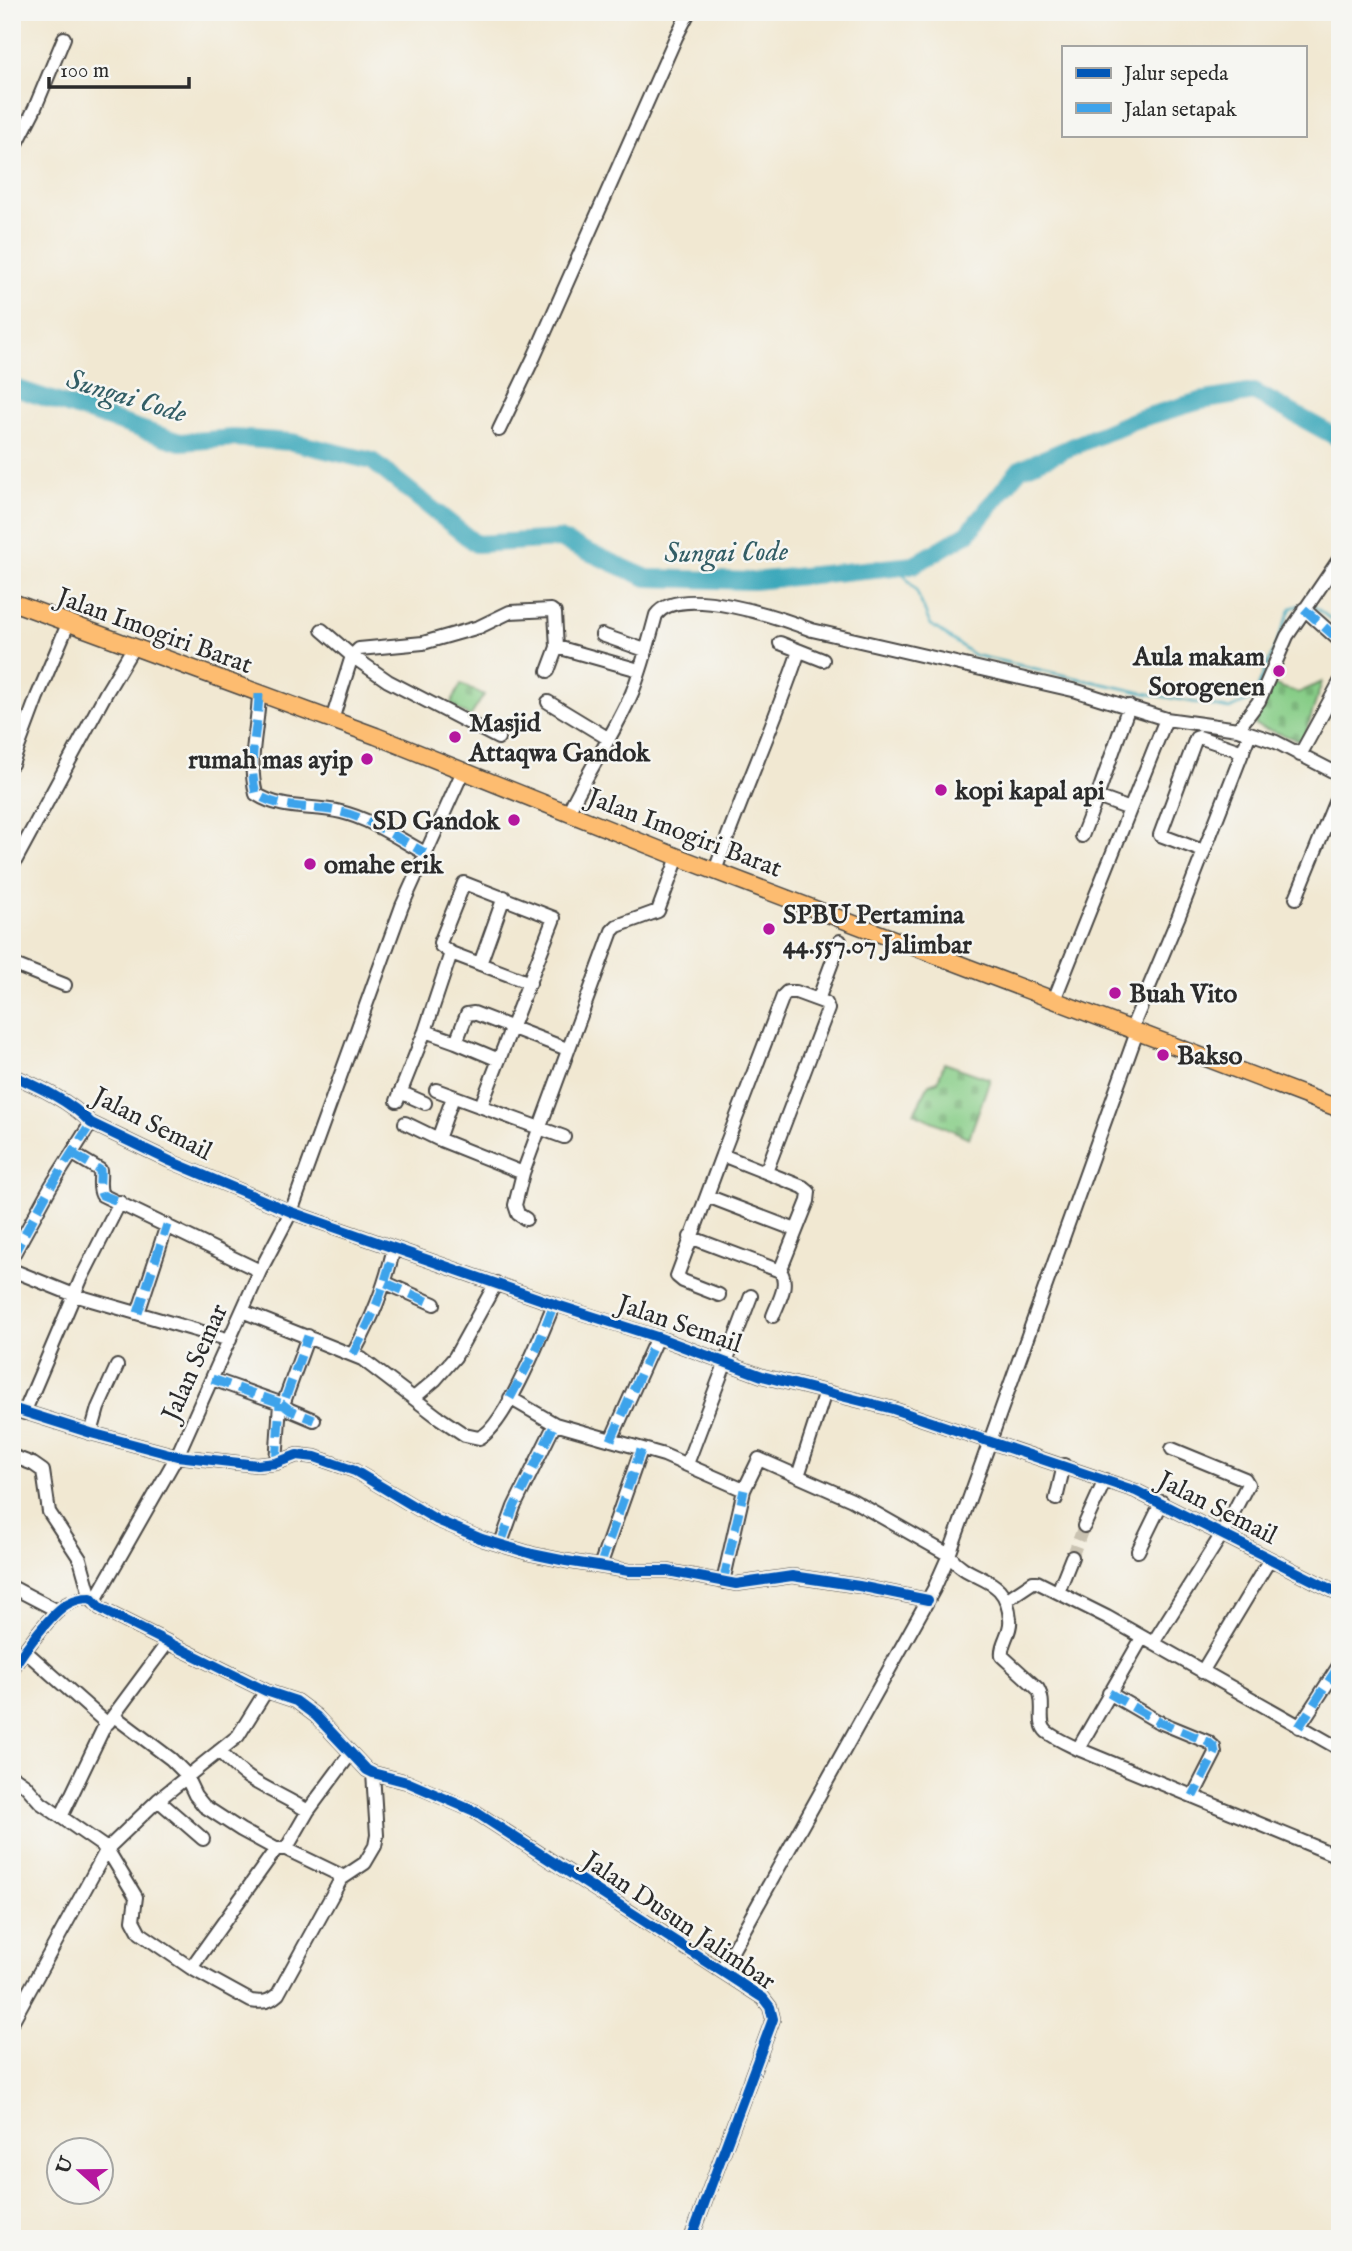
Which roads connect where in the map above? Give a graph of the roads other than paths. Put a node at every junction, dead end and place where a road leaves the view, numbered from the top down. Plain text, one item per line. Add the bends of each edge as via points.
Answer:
1 (689, 12) edge
2 (64, 38) dead end
3 (12, 153) edge
4 (499, 430) dead end
5 (1340, 558) edge
6 (12, 602) edge
7 (1306, 606) junction
8 (68, 624) junction
9 (323, 630) dead end
10 (602, 635) dead end
11 (1340, 641) edge
12 (780, 643) dead end
13 (557, 646) junction
14 (134, 648) junction
15 (645, 650) junction
16 (799, 651) junction
17 (352, 656) junction
18 (823, 660) dead end
19 (639, 670) junction
20 (548, 671) dead end
21 (1340, 682) edge
22 (260, 694) junction
23 (548, 702) dead end
24 (1129, 706) junction
25 (1166, 719) junction
26 (332, 720) junction
27 (1238, 729) junction
28 (18, 731) edge
29 (498, 738) dead end
30 (1248, 738) dead end
31 (609, 739) junction
32 (1243, 752) junction
33 (1300, 755) junction
34 (12, 764) edge
35 (463, 771) junction
36 (1340, 775) edge
37 (1340, 790) edge
38 (1097, 797) junction
39 (1130, 809) junction
40 (568, 813) junction
41 (1082, 836) dead end
42 (1203, 851) junction
43 (425, 853) junction
44 (678, 857) junction
45 (12, 867) edge
46 (716, 871) junction
47 (504, 897) junction
48 (1296, 898) dead end
49 (843, 933) junction
50 (451, 953) junction
51 (12, 964) edge
52 (480, 964) junction
53 (530, 983) junction
54 (65, 985) dead end
55 (818, 1000) junction
56 (1054, 1000) junction
57 (512, 1028) junction
58 (425, 1031) junction
59 (1134, 1031) junction
60 (456, 1042) junction
61 (567, 1049) junction
62 (499, 1060) junction
63 (12, 1075) edge
64 (436, 1090) dead end
65 (453, 1097) junction
66 (425, 1103) dead end
67 (481, 1107) junction
68 (1340, 1109) edge
69 (91, 1123) junction
70 (405, 1123) dead end
71 (538, 1128) junction
72 (564, 1137) dead end
73 (438, 1139) junction
74 (73, 1154) junction
75 (722, 1156) junction
76 (766, 1172) junction
77 (523, 1173) junction
78 (707, 1196) junction
79 (120, 1202) junction
80 (291, 1212) junction
81 (526, 1219) dead end
82 (167, 1225) junction
83 (796, 1230) junction
84 (690, 1237) junction
85 (394, 1248) junction
86 (12, 1257) edge
87 (12, 1270) edge
88 (260, 1271) junction
89 (780, 1271) junction
90 (386, 1283) junction
91 (496, 1283) junction
92 (74, 1295) junction
93 (719, 1295) dead end
94 (751, 1296) dead end
95 (435, 1304) dead end
96 (554, 1304) junction
97 (242, 1311) junction
98 (138, 1314) junction
99 (773, 1316) dead end
100 (308, 1336) junction
101 (657, 1337) junction
102 (230, 1340) junction
103 (353, 1354) junction
104 (726, 1363) junction
105 (117, 1366) dead end
106 (212, 1379) junction
107 (825, 1392) junction
108 (415, 1398) junction
109 (510, 1398) junction
110 (281, 1403) junction
111 (18, 1410) edge
112 (314, 1420) dead end
113 (555, 1424) junction
114 (91, 1433) junction
115 (611, 1440) junction
116 (990, 1442) junction
117 (1172, 1449) dead end
118 (641, 1450) junction
119 (12, 1456) edge
120 (177, 1456) junction
121 (276, 1462) junction
122 (687, 1464) junction
123 (1065, 1465) junction
124 (798, 1476) junction
125 (1104, 1480) junction
126 (744, 1490) junction
127 (1056, 1499) dead end
128 (1162, 1502) junction
129 (1084, 1526) tunnel mouth
130 (1222, 1534) junction
131 (500, 1543) junction
132 (1138, 1551) dead end
133 (949, 1555) junction
134 (1072, 1557) tunnel mouth
135 (1270, 1559) junction
136 (600, 1566) junction
137 (723, 1582) junction
138 (12, 1587) edge
139 (1058, 1592) junction
140 (1340, 1594) edge
141 (92, 1600) junction
142 (928, 1600) junction
143 (1006, 1600) junction
144 (58, 1611) junction
145 (1148, 1641) junction
146 (168, 1642) junction
147 (24, 1650) junction
148 (1340, 1664) edge
149 (12, 1670) edge
150 (1202, 1672) junction
151 (266, 1691) junction
152 (1109, 1693) junction
153 (110, 1719) junction
154 (1299, 1727) junction
155 (1078, 1749) junction
156 (1340, 1749) edge
157 (219, 1751) junction
158 (351, 1753) junction
159 (373, 1773) junction
160 (12, 1776) edge
161 (185, 1778) junction
162 (1193, 1797) junction
163 (158, 1800) junction
164 (308, 1811) junction
165 (61, 1816) junction
166 (204, 1839) dead end
167 (107, 1849) junction
168 (281, 1849) junction
169 (1340, 1857) edge
170 (342, 1876) junction
171 (191, 1968) junction
172 (720, 1971) junction
173 (12, 2022) edge
174 (691, 2239) edge

1 - 4 street
2 - 3 street
5 - 7 street
6 - 8 main road, Jalan Imogiri Barat
7 - 11 street
7 - 27 street via 1287,636 1254,710
8 - 14 main road, Jalan Imogiri Barat
8 - 28 street
9 - 17 street
10 - 15 street
12 - 16 street
13 - 17 street via 555,612 510,612 434,640 359,649
13 - 19 street
13 - 20 street
14 - 22 main road, Jalan Imogiri Barat
14 - 45 street
15 - 19 street
15 - 24 street via 663,607 714,603
16 - 18 street
16 - 46 street
17 - 26 street
17 - 29 street via 388,681
19 - 31 street
21 - 33 street
22 - 26 main road, Jalan Imogiri Barat
22 - 43 street via 252,751 256,794 273,804 351,815
23 - 31 street
24 - 25 street
24 - 38 street
25 - 27 street
25 - 39 street
26 - 35 main road, Jalan Imogiri Barat
27 - 33 street
28 - 34 street
30 - 32 street
31 - 40 street
32 - 42 street
32 - 42 street via 1196,738 1160,835
33 - 36 street
35 - 40 main road, Jalan Imogiri Barat
35 - 43 street, Jalan Semar
37 - 48 street
38 - 39 street
38 - 41 street
39 - 56 street
40 - 44 main road, Jalan Imogiri Barat
42 - 59 street
43 - 80 street, Jalan Semar via 401,906
44 - 46 main road, Jalan Imogiri Barat
44 - 61 street via 658,911 611,931
46 - 49 main road, Jalan Imogiri Barat
47 - 50 street via 463,883 440,943
47 - 52 street
47 - 53 street via 554,918
49 - 55 street
49 - 56 main road, Jalan Imogiri Barat
50 - 52 street
50 - 58 street
51 - 54 street
52 - 53 street
53 - 57 street
55 - 75 street via 793,991 783,996
55 - 76 street via 828,1009
56 - 59 main road, Jalan Imogiri Barat
57 - 60 street via 469,1012
57 - 61 street
57 - 62 street
58 - 60 street
58 - 66 street via 399,1097
59 - 68 main road, Jalan Imogiri Barat
59 - 116 street
60 - 62 street
61 - 71 street
62 - 67 street
63 - 69 street, Jalan Semail
64 - 65 street
65 - 67 street
65 - 73 street
67 - 71 street
69 - 74 street
69 - 80 street, Jalan Semail
70 - 73 street
71 - 72 street
71 - 77 street
73 - 77 street
74 - 79 street via 100,1170 102,1195
74 - 86 street
75 - 76 street
75 - 78 street
76 - 83 street via 809,1192
77 - 81 street via 515,1205
78 - 83 street
78 - 84 street
79 - 82 street
79 - 92 street
80 - 85 street, Jalan Semail
80 - 88 street, Jalan Semar
82 - 88 street
82 - 98 street
83 - 89 street
84 - 89 street
84 - 93 street via 677,1276
85 - 90 street
85 - 91 street, Jalan Semail
87 - 92 street
88 - 97 street, Jalan Semar
89 - 99 street via 786,1280
90 - 95 street
90 - 103 street
91 - 96 street, Jalan Semail
91 - 108 street via 455,1357
92 - 98 street
92 - 111 street
94 - 104 street
96 - 101 street, Jalan Semail
96 - 109 street
97 - 100 street
97 - 102 street, Jalan Semar
98 - 102 street
100 - 103 street
100 - 110 street
101 - 104 street, Jalan Semail
101 - 115 street
102 - 106 street, Jalan Semar
103 - 108 street
104 - 107 street, Jalan Semail
104 - 122 street
105 - 114 street
106 - 110 street
106 - 120 street, Jalan Semar
107 - 116 street, Jalan Semail
107 - 124 street
108 - 109 street via 465,1435 479,1438 490,1432
109 - 113 street
110 - 112 street
110 - 121 street
111 - 114 street
113 - 115 street
113 - 131 street
114 - 120 street
115 - 118 street
116 - 123 street, Jalan Semail
116 - 133 street
117 - 130 street via 1247,1480
118 - 122 street
118 - 136 street
119 - 141 street via 43,1471 49,1512 80,1559
120 - 121 street via 257,1465
120 - 141 street, Jalan Semar
121 - 131 street via 297,1455 315,1457 355,1471 437,1520
122 - 126 street
123 - 125 street, Jalan Semail
123 - 127 street
124 - 126 street via 759,1460
124 - 133 street via 852,1500
125 - 128 street, Jalan Semail
125 - 129 street
126 - 137 street
128 - 130 street, Jalan Semail
128 - 132 street
130 - 135 street, Jalan Semail
130 - 145 street
131 - 136 street via 532,1554
133 - 142 street
133 - 143 street via 958,1567 999,1587
134 - 139 street
135 - 140 street, Jalan Semail
135 - 150 street
136 - 137 street via 668,1571
137 - 142 street via 792,1576
138 - 144 street
139 - 143 street via 1033,1582
139 - 145 street
141 - 144 street via 67,1603
141 - 146 street, Jalan Dusun Jalimbar
142 - 172 street
143 - 155 street via 1011,1622 1002,1656 1042,1695 1041,1718 1048,1733
144 - 147 street
145 - 150 street
145 - 152 street
146 - 151 street, Jalan Dusun Jalimbar
146 - 153 street
147 - 149 street
147 - 153 street
148 - 154 street
150 - 154 street
151 - 157 street via 238,1736
151 - 158 street, Jalan Dusun Jalimbar via 296,1701
152 - 155 street
152 - 162 street via 1214,1747
153 - 161 street via 171,1759
153 - 165 street
154 - 156 street
155 - 162 street
157 - 161 street
157 - 164 street via 250,1779
158 - 159 street, Jalan Dusun Jalimbar
158 - 164 street
159 - 170 street via 375,1846 365,1863
159 - 172 street, Jalan Dusun Jalimbar via 407,1782 474,1811
160 - 165 street
161 - 163 street
161 - 168 street via 204,1806
162 - 169 street
163 - 166 street
163 - 167 street
164 - 168 street
165 - 167 street
167 - 171 street via 136,1897 135,1926
167 - 173 street
168 - 170 street
168 - 171 street
170 - 171 street via 270,2001 251,2001
172 - 174 street, Jalan Dusun Jalimbar via 763,1998 773,2019

